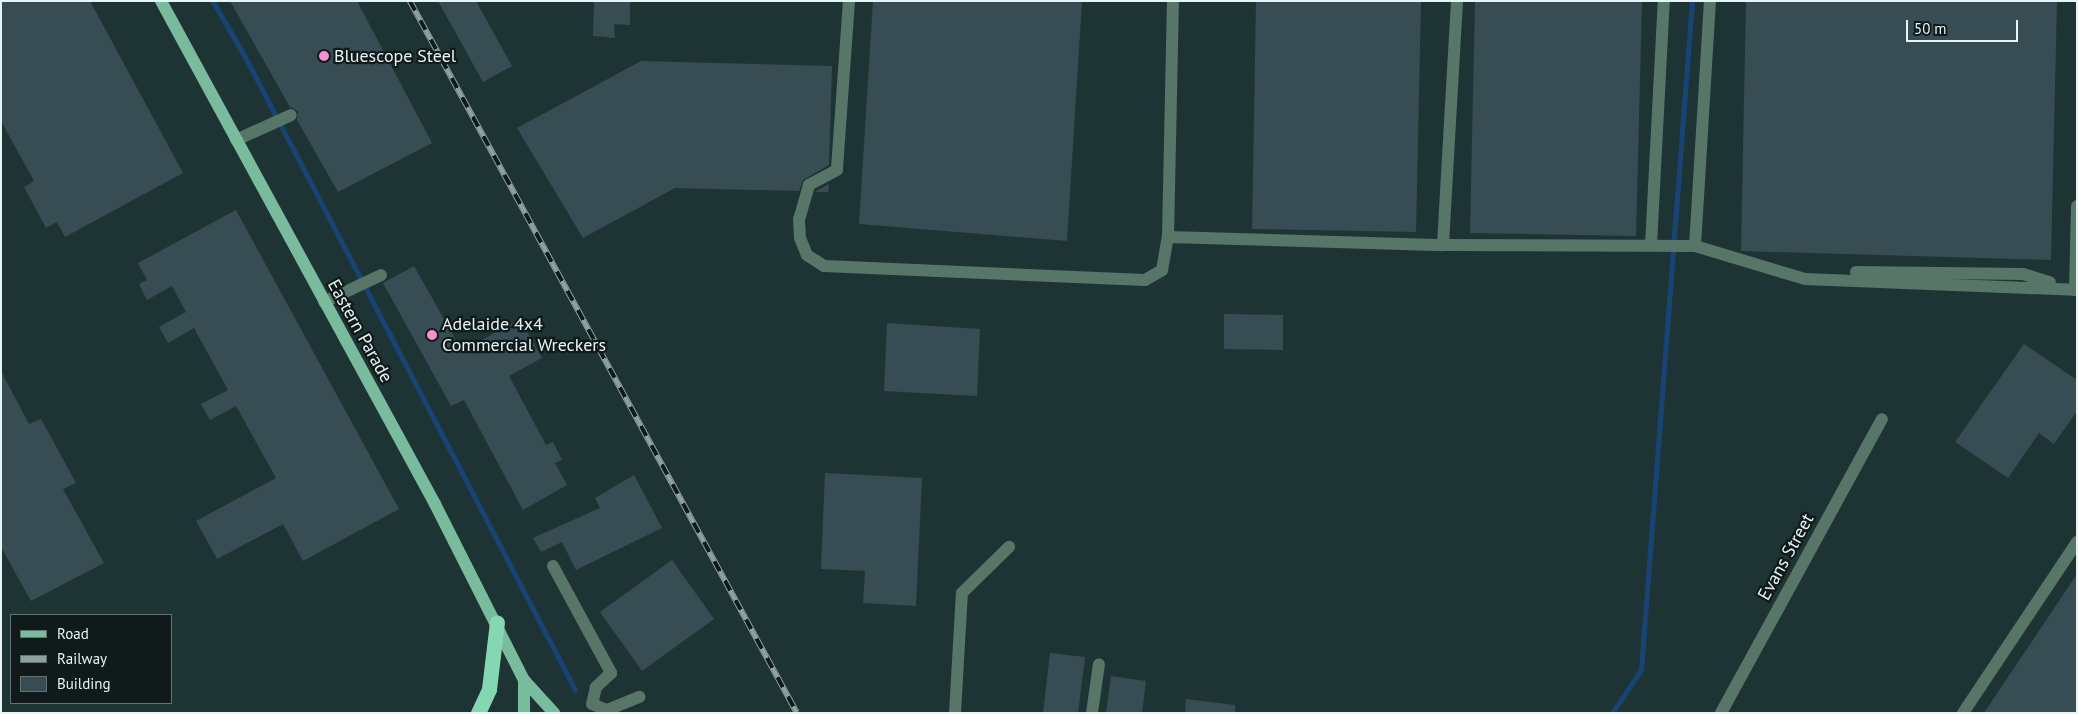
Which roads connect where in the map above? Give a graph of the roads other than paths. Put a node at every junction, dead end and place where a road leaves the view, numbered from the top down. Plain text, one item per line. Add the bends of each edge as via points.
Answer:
1 (161, 1) edge
2 (849, 1) edge
3 (1173, 1) edge
4 (1457, 1) edge
5 (1664, 1) edge
6 (1710, 1) edge
7 (291, 115) dead end
8 (236, 140) junction
9 (2077, 206) edge
10 (1168, 237) junction
11 (1444, 245) junction
12 (1652, 245) junction
13 (1695, 246) junction
14 (1718, 255) junction
15 (381, 275) dead end
16 (2076, 290) edge
17 (324, 302) junction
18 (1882, 419) dead end
19 (2077, 542) edge
20 (1009, 547) dead end
21 (552, 566) dead end
22 (497, 622) junction
23 (1099, 664) dead end
24 (524, 680) junction
25 (640, 697) dead end
26 (478, 713) edge
27 (524, 713) edge
28 (554, 713) edge
29 (955, 713) edge
30 (1092, 713) edge
31 (1720, 713) edge
32 (1963, 713) edge

1 - 8 main road, Eastern Parade
2 - 10 lane via 837,170 809,185 799,219 800,238 807,254 824,266 1145,280 1162,270
3 - 10 lane
4 - 11 lane
5 - 12 lane
6 - 13 lane
7 - 8 lane
8 - 17 main road, Eastern Parade
9 - 16 lane
10 - 11 lane
11 - 12 lane
12 - 13 lane
13 - 14 lane
14 - 16 lane via 1805,280
14 - 16 lane via 1808,272 2023,274
15 - 17 lane
17 - 22 main road, Eastern Parade
18 - 31 lane, Evans Street
19 - 32 lane
20 - 29 lane via 962,593
21 - 25 lane via 611,672 596,687 592,704 606,710
22 - 24 main road, Eastern Parade
22 - 26 highway via 488,689
23 - 30 lane
24 - 27 main road, Eastern Parade
24 - 28 main road, Eastern Parade

